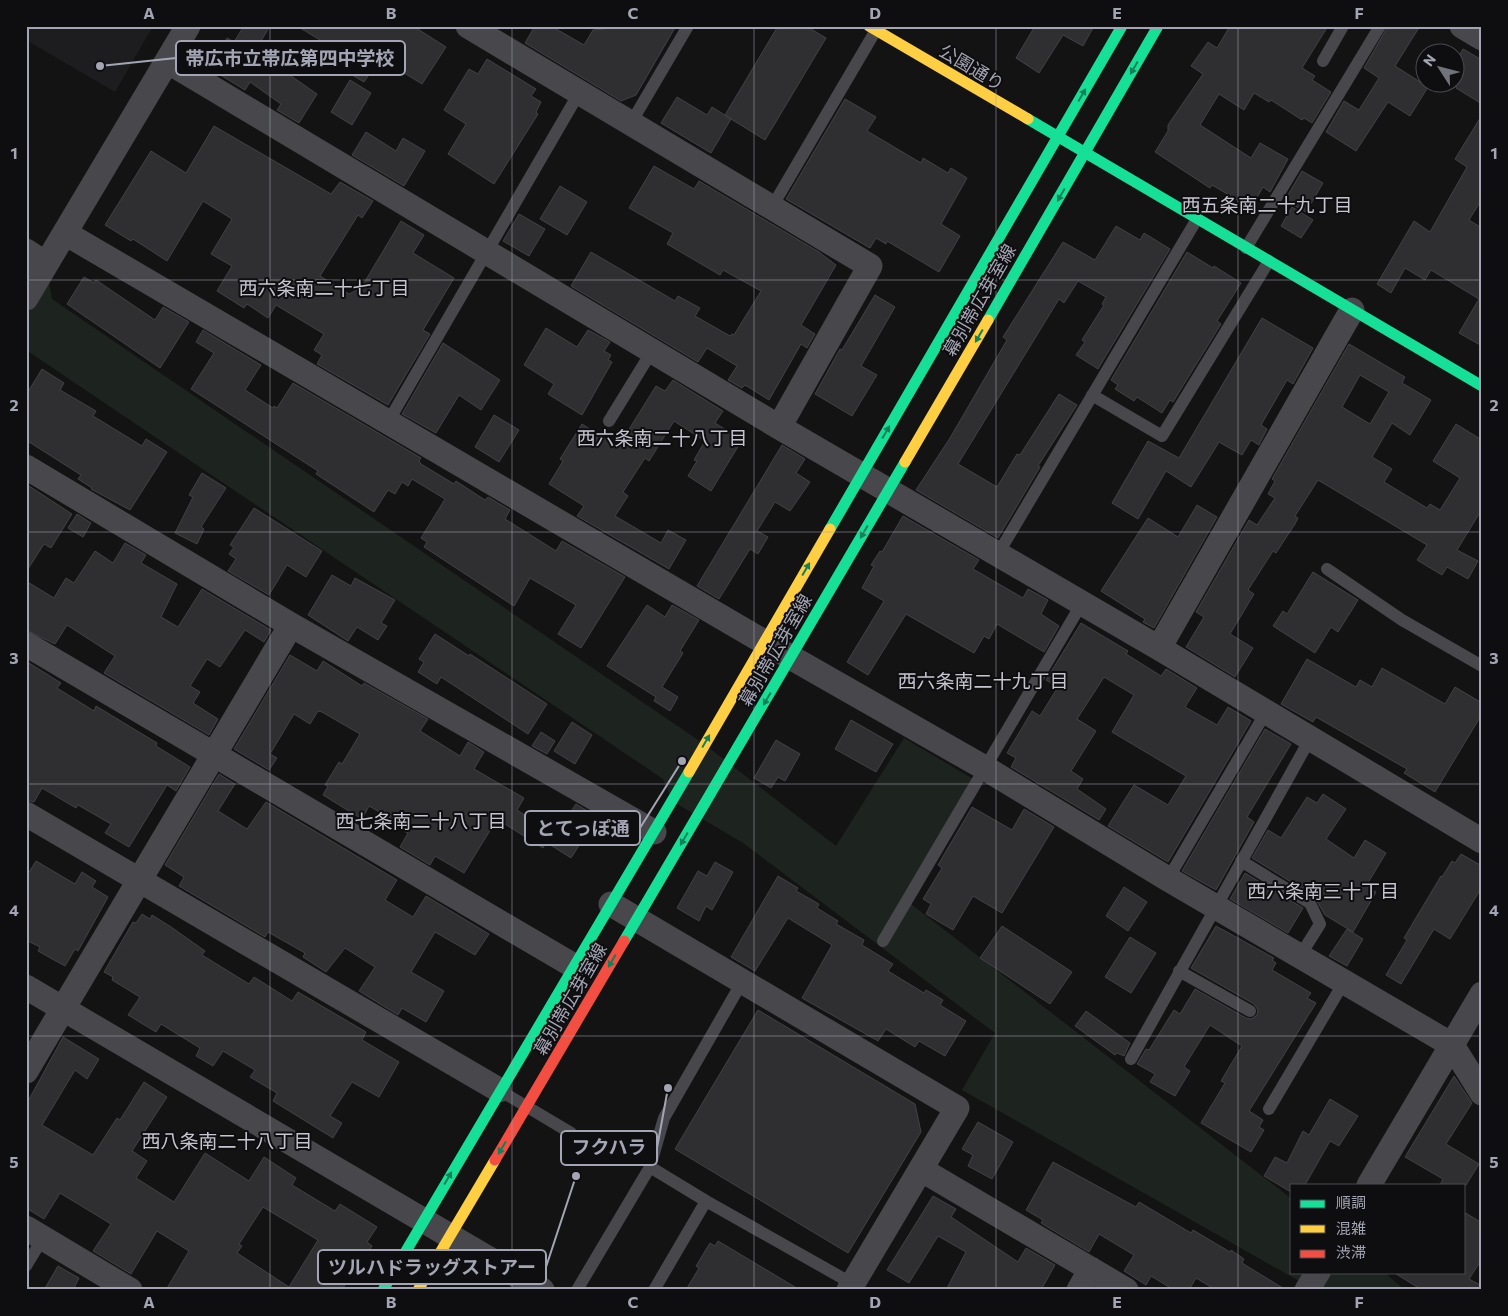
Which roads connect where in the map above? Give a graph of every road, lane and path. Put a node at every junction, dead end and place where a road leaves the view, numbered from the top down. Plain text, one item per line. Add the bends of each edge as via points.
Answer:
1 (188, 26) edge
2 (468, 26) edge
3 (688, 26) edge
4 (1122, 26) edge
5 (1158, 26) edge
6 (1343, 26) edge
7 (1380, 26) edge
8 (1462, 26) edge
9 (873, 28) edge
10 (1482, 38) edge
11 (168, 61) junction
12 (1323, 61) dead end
13 (579, 93) junction
14 (630, 123) junction
15 (1057, 137) junction
16 (1085, 153) junction
17 (772, 208) junction
18 (1197, 219) junction
19 (65, 233) junction
20 (1246, 248) junction
21 (487, 252) junction
22 (36, 258) edge
23 (1269, 261) junction
24 (26, 298) edge
25 (1352, 310) junction
26 (652, 351) junction
27 (1482, 386) edge
28 (1092, 395) junction
29 (388, 422) junction
30 (609, 422) dead end
31 (779, 427) junction
32 (26, 467) edge
33 (861, 474) junction
34 (888, 490) junction
35 (998, 554) junction
36 (1327, 569) dead end
37 (1082, 603) junction
38 (291, 625) junction
39 (764, 642) junction
40 (26, 644) edge
41 (1158, 648) junction
42 (792, 657) junction
43 (1482, 666) edge
44 (1266, 712) junction
45 (1310, 739) junction
46 (214, 754) junction
47 (986, 768) junction
48 (26, 814) edge
49 (654, 832) junction
50 (1482, 841) edge
51 (1241, 862) junction
52 (1168, 879) junction
53 (140, 882) junction
54 (611, 904) junction
55 (1215, 907) junction
56 (637, 919) junction
57 (883, 941) dead end
58 (1300, 956) junction
59 (574, 966) junction
60 (1179, 971) junction
61 (742, 982) junction
62 (1344, 982) junction
63 (26, 987) edge
64 (1482, 994) edge
65 (62, 1008) junction
66 (1250, 1011) dead end
67 (1452, 1045) junction
68 (1130, 1059) dead end
69 (26, 1071) edge
70 (499, 1090) junction
71 (1482, 1093) edge
72 (527, 1106) junction
73 (1269, 1109) dead end
74 (571, 1133) dead end
75 (650, 1167) junction
76 (922, 1170) junction
77 (1370, 1184) edge
78 (706, 1201) junction
79 (424, 1220) junction
80 (35, 1233) edge
81 (450, 1236) junction
82 (26, 1266) edge
83 (1317, 1274) edge
84 (1085, 1279) edge
85 (102, 1283) edge
86 (851, 1287) edge
87 (130, 1290) edge
88 (383, 1290) edge
89 (418, 1290) edge
90 (542, 1290) edge
91 (577, 1290) edge
92 (654, 1290) edge
93 (1126, 1290) edge
94 (1307, 1290) edge

1 - 11 street
2 - 13 street
3 - 14 lane
15 -> 4 main road, 幕別帯広芽室線
5 -> 16 main road, 幕別帯広芽室線
6 - 12 lane
7 - 20 lane
8 - 10 street
9 - 15 main road, 公園通り
9 - 17 lane
11 - 19 street
11 - 21 street
13 - 14 street
13 - 21 lane
14 - 17 street
15 - 16 main road, 公園通り
33 -> 15 main road, 幕別帯広芽室線
16 - 18 main road, 公園通り
16 -> 34 main road, 幕別帯広芽室線
17 - 31 street via 870,266
18 - 20 main road, 公園通り
18 - 28 lane
19 - 22 street
19 - 29 street
20 - 23 main road, 公園通り
21 - 26 street
21 - 29 lane
22 - 24 street
23 - 25 main road, 公園通り
23 - 28 lane via 1162,436
25 - 27 main road, 公園通り
25 - 41 street
26 - 30 lane
26 - 31 street
28 - 35 lane
29 - 39 street
31 - 33 street
32 - 38 street
33 - 34 street
39 -> 33 main road, 幕別帯広芽室線
34 - 35 street
34 -> 42 main road, 幕別帯広芽室線
35 - 37 street
36 - 43 lane via 1402,620
37 - 41 street
37 - 47 lane
38 - 46 street
38 - 49 street
39 - 42 street
49 -> 39 main road, 幕別帯広芽室線
40 - 46 street
41 - 44 street
42 - 47 street
42 -> 56 main road, 幕別帯広芽室線
44 - 45 street
44 - 52 lane
45 - 50 street
45 - 51 lane
46 - 53 street
46 - 59 street
47 - 52 street
47 - 57 lane
48 - 53 street
49 - 54 main road, 幕別帯広芽室線
51 - 55 lane
51 - 58 lane via 1310,903 1320,924
52 - 55 street
53 - 65 street
53 - 70 street
54 - 56 street
54 - 59 main road, 幕別帯広芽室線
55 - 58 street
55 - 60 lane
56 - 61 street
56 -> 72 main road, 幕別帯広芽室線
58 - 62 street
59 - 70 main road, 幕別帯広芽室線
60 - 66 lane
60 - 68 lane
61 - 75 lane via 664,1118
61 - 76 street via 957,1108
62 - 67 street
62 - 73 lane
63 - 65 street
64 - 67 street
65 - 69 street
65 - 79 street
67 - 71 street
67 - 77 street
70 - 72 lane
79 -> 70 main road, 幕別帯広芽室線
72 - 74 lane
72 -> 81 main road, 幕別帯広芽室線
75 - 78 lane
75 - 91 lane
76 - 84 street
76 - 86 street
78 - 86 lane
78 - 92 lane
79 - 81 street
79 - 88 main road, 幕別帯広芽室線
80 - 82 lane
80 - 85 street
81 - 89 main road, 幕別帯広芽室線
81 - 90 street
83 - 94 street
84 - 93 street
85 - 87 street

